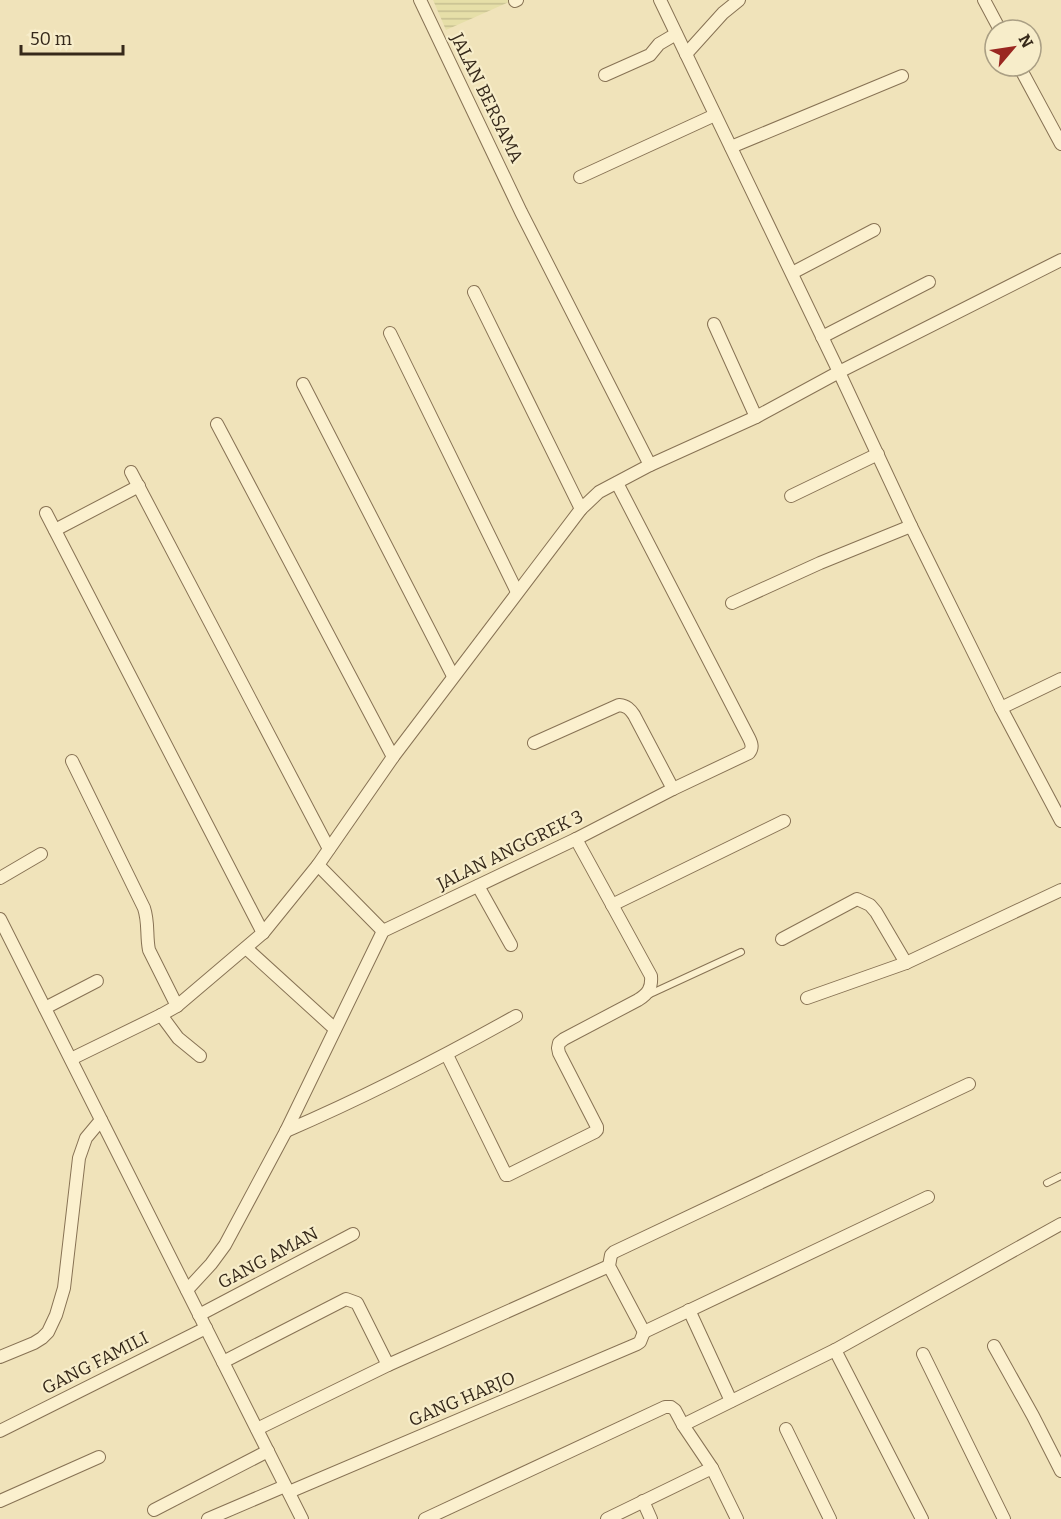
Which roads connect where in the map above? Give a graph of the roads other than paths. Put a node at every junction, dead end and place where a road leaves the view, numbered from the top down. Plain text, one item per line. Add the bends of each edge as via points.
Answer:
1 (420, 0) edge
2 (660, 0) edge
3 (739, 0) edge
4 (984, 0) edge
5 (994, 18) edge
6 (680, 43) junction
7 (605, 75) dead end
8 (902, 76) dead end
9 (1025, 78) edge
10 (715, 115) junction
11 (1061, 144) edge
12 (731, 147) junction
13 (580, 177) dead end
14 (874, 230) dead end
15 (1061, 260) edge
16 (792, 273) junction
17 (928, 282) dead end
18 (474, 292) dead end
19 (714, 324) dead end
20 (390, 333) dead end
21 (822, 337) junction
22 (839, 372) junction
23 (303, 384) dead end
24 (756, 417) junction
25 (217, 424) dead end
26 (878, 454) junction
27 (650, 465) junction
28 (131, 472) dead end
29 (617, 483) junction
30 (139, 486) junction
31 (791, 496) dead end
32 (580, 509) junction
33 (46, 513) dead end
34 (911, 526) junction
35 (55, 530) junction
36 (517, 592) junction
37 (732, 603) dead end
38 (453, 676) junction
39 (1061, 679) edge
40 (1001, 708) junction
41 (534, 743) dead end
42 (393, 757) junction
43 (72, 761) dead end
44 (673, 789) junction
45 (784, 821) dead end
46 (1061, 821) edge
47 (576, 839) junction
48 (329, 849) junction
49 (41, 854) dead end
50 (318, 865) junction
51 (0, 878) edge
52 (478, 886) junction
53 (1061, 890) edge
54 (612, 905) junction
55 (0, 919) edge
56 (383, 931) junction
57 (264, 933) junction
58 (782, 939) dead end
59 (512, 945) dead end
60 (246, 948) junction
61 (741, 952) dead end
62 (906, 963) junction
63 (97, 981) dead end
64 (646, 995) junction
65 (807, 998) dead end
66 (177, 1005) junction
67 (45, 1008) junction
68 (161, 1015) junction
69 (516, 1016) dead end
70 (335, 1029) junction
71 (447, 1055) junction
72 (200, 1056) dead end
73 (70, 1059) junction
74 (969, 1084) dead end
75 (101, 1120) junction
76 (286, 1131) junction
77 (1061, 1176) edge
78 (1047, 1184) dead end
79 (928, 1197) dead end
80 (1061, 1224) edge
81 (353, 1234) dead end
82 (609, 1266) junction
83 (187, 1290) junction
84 (689, 1311) junction
85 (199, 1315) junction
86 (206, 1328) junction
87 (644, 1332) junction
88 (994, 1346) dead end
89 (835, 1350) junction
90 (923, 1354) dead end
91 (0, 1357) edge
92 (223, 1362) junction
93 (388, 1365) junction
94 (731, 1401) junction
95 (683, 1425) junction
96 (786, 1428) dead end
97 (257, 1430) junction
98 (0, 1431) edge
99 (268, 1451) junction
100 (99, 1457) dead end
101 (712, 1468) junction
102 (1061, 1471) edge
103 (287, 1489) junction
104 (0, 1501) edge
105 (643, 1501) junction
106 (154, 1510) dead end
107 (208, 1519) edge
108 (302, 1519) edge
109 (425, 1519) edge
110 (607, 1519) edge
111 (651, 1519) edge
112 (737, 1519) edge
113 (830, 1519) edge
114 (922, 1519) edge
115 (1004, 1519) edge

1 - 27 street, JALAN BERSAMA via 521,212
2 - 6 street
3 - 6 street
4 - 5 street
6 - 7 street via 659,44 650,55
6 - 10 street
8 - 12 street
9 - 11 street
10 - 12 street
10 - 13 street
12 - 16 street
14 - 16 street
15 - 22 street
16 - 21 street
17 - 21 street
18 - 32 street
19 - 24 street
20 - 36 street
21 - 22 street
22 - 24 street
22 - 26 street
23 - 38 street
24 - 27 street
25 - 42 street
26 - 31 street
26 - 34 street
27 - 29 street
28 - 30 street
29 - 32 street
29 - 44 street, JALAN ANGGREK 3 via 752,747 749,753
30 - 35 street
30 - 48 street
32 - 36 street
33 - 35 street
34 - 37 street
34 - 40 street
35 - 57 street
36 - 38 street
38 - 42 street
39 - 40 street
40 - 46 street
41 - 44 street via 625,705 634,714
42 - 48 street
43 - 66 street via 144,908 149,950
44 - 47 street, JALAN ANGGREK 3
45 - 54 street
47 - 52 street, JALAN ANGGREK 3
47 - 54 street
48 - 50 street
49 - 51 street
50 - 56 street
50 - 57 street
52 - 56 street, JALAN ANGGREK 3
52 - 59 street
53 - 62 street
54 - 64 street via 651,976 652,984
55 - 67 street
56 - 70 street
57 - 60 street
58 - 62 street via 857,899 876,912
60 - 66 street
60 - 70 street
61 - 64 lane
62 - 65 street
63 - 67 street
64 - 71 street via 559,1043 559,1053 596,1131 508,1175
66 - 68 street
67 - 73 street
68 - 72 street via 178,1038
68 - 73 street
69 - 71 street
70 - 76 street
71 - 76 street
73 - 75 street
74 - 82 street via 619,1249 611,1255
75 - 83 street
75 - 91 street via 86,1138 79,1158 64,1288 56,1315 42,1338
76 - 83 street via 220,1254
77 - 78 lane
79 - 84 street, GANG HARJO
80 - 89 street
81 - 85 street, GANG AMAN
82 - 87 street
82 - 93 street
83 - 85 street
84 - 87 street, GANG HARJO
84 - 94 street
85 - 86 street
86 - 92 street
86 - 98 street, GANG FAMILI
87 - 103 street, GANG HARJO via 637,1344
88 - 102 street
89 - 94 street
89 - 114 street
90 - 115 street
92 - 93 street via 346,1299 360,1307
92 - 97 street
93 - 97 street
94 - 95 street
95 - 101 street
95 - 109 street via 675,1410 665,1407
96 - 113 street
97 - 99 street
99 - 103 street
99 - 106 street
100 - 104 street
101 - 105 street
101 - 112 street
103 - 107 street, GANG HARJO
103 - 108 street
105 - 110 street
105 - 111 street

